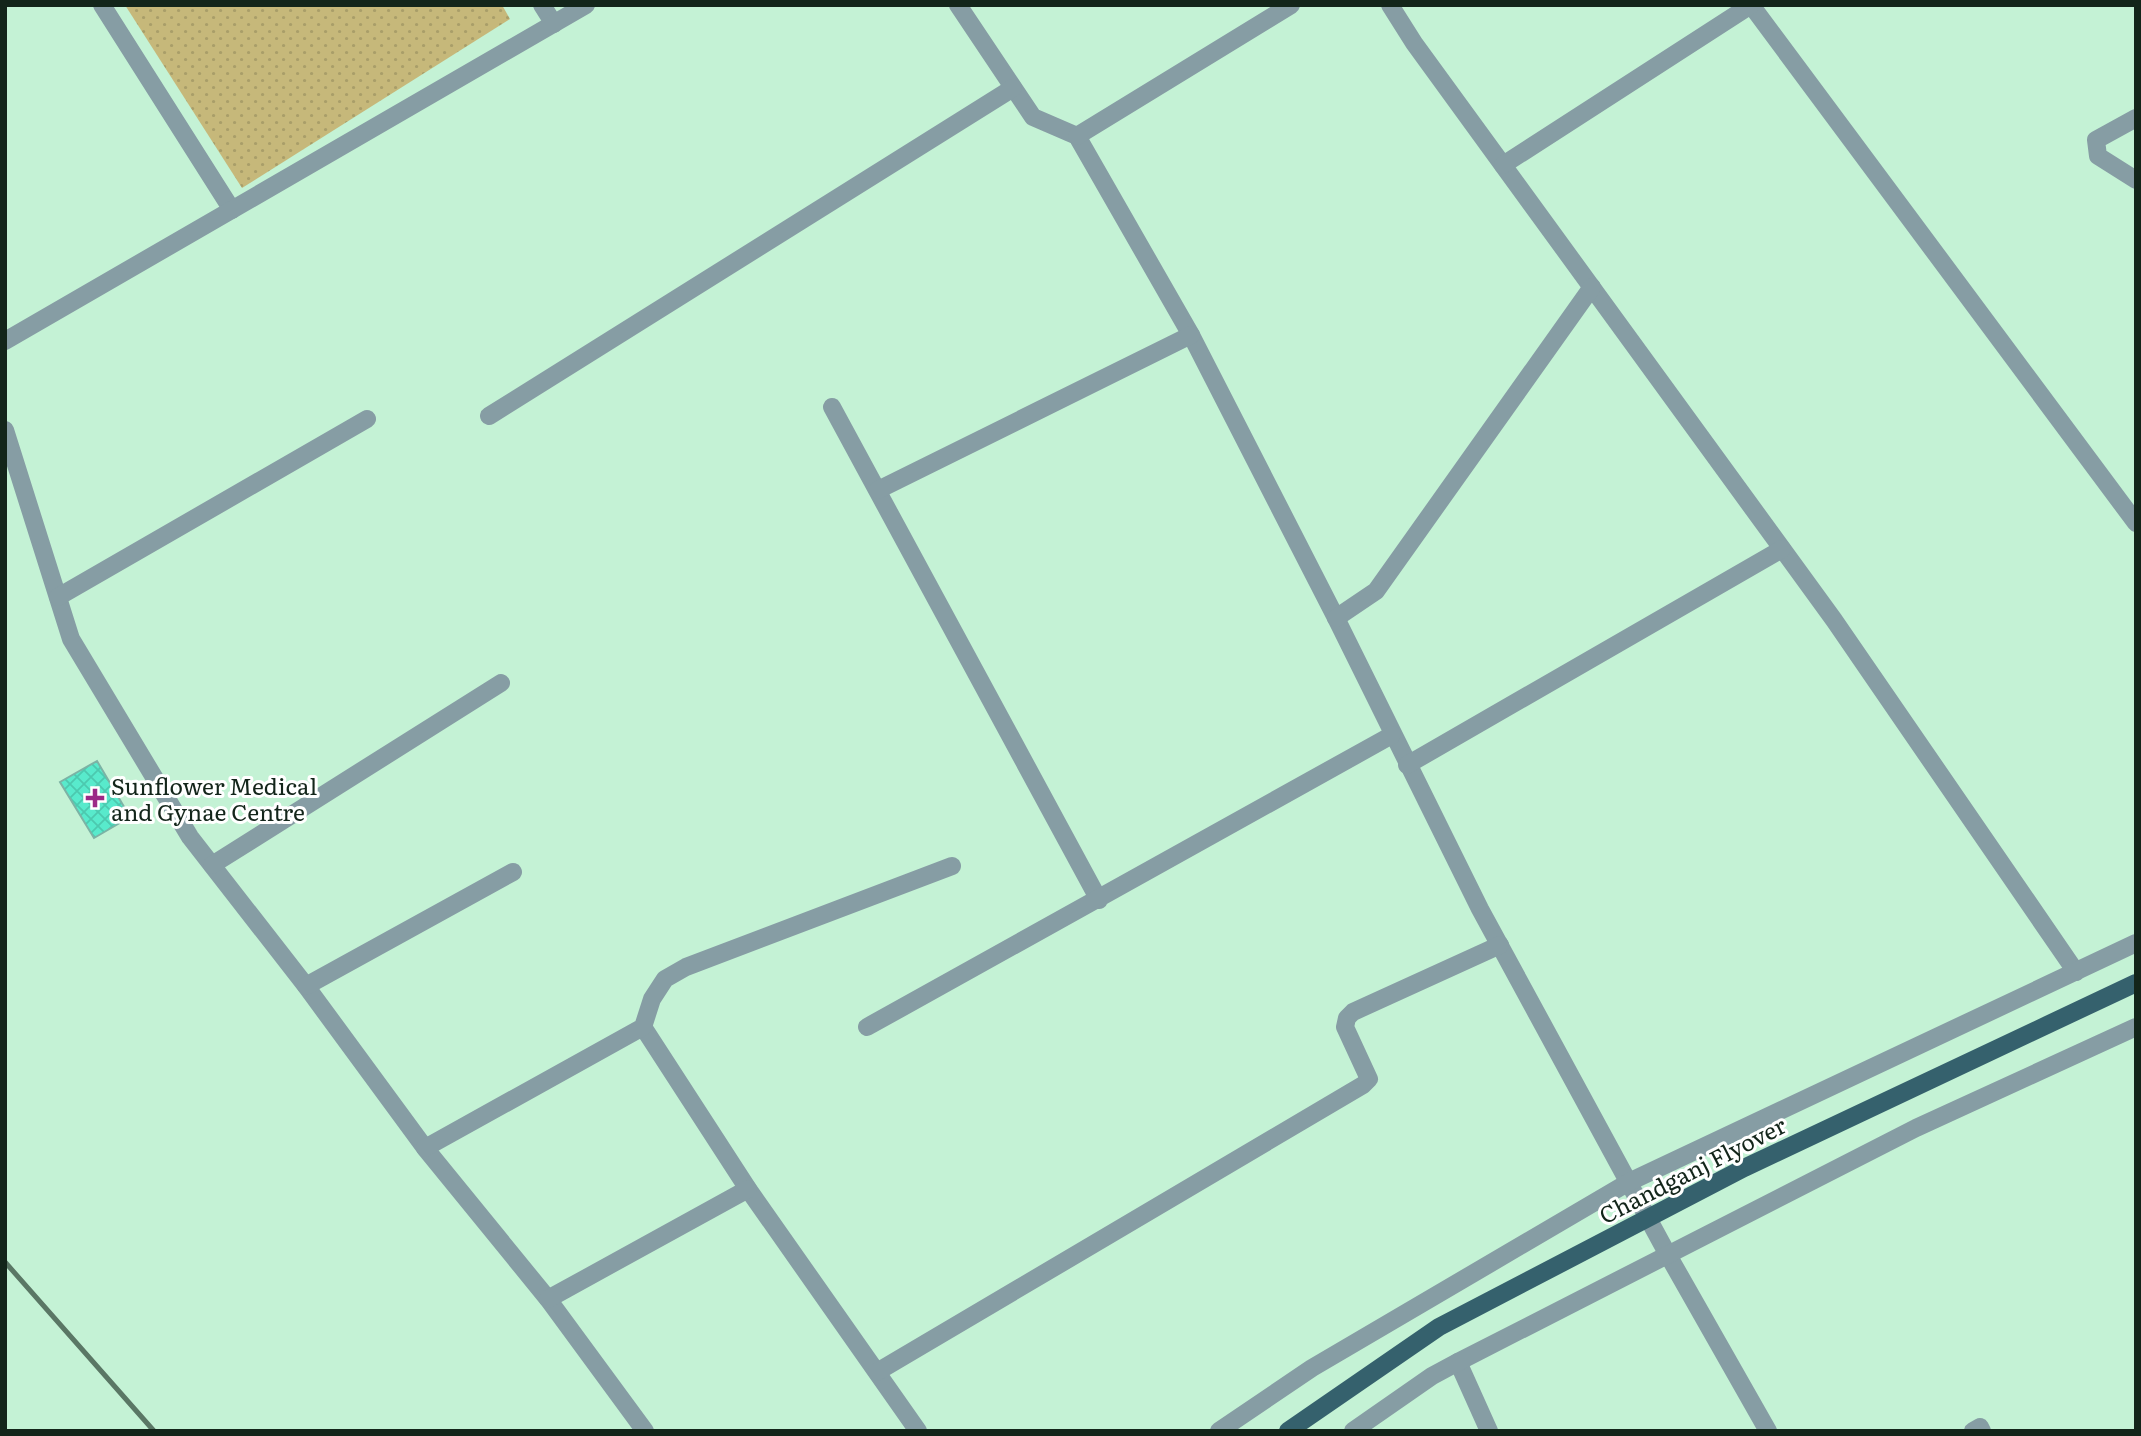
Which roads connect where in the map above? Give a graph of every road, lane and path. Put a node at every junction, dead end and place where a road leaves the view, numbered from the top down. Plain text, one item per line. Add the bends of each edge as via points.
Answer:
1 (102, 5) edge
2 (542, 5) edge
3 (586, 5) edge
4 (958, 5) edge
5 (1292, 5) edge
6 (1390, 5) edge
7 (1751, 5) edge
8 (554, 24) junction
9 (1013, 88) junction
10 (2136, 118) edge
11 (1077, 136) junction
12 (1503, 165) junction
13 (2136, 180) edge
14 (232, 210) junction
15 (1592, 287) junction
16 (1191, 334) junction
17 (5, 341) edge
18 (832, 407) dead end
19 (489, 416) dead end
20 (367, 419) dead end
21 (5, 430) edge
22 (878, 490) junction
23 (2136, 523) edge
24 (1782, 549) junction
25 (58, 597) junction
26 (1336, 618) junction
27 (501, 683) dead end
28 (1392, 735) junction
29 (1408, 765) junction
30 (212, 865) junction
31 (952, 866) dead end
32 (513, 872) dead end
33 (1099, 900) junction
34 (2136, 943) edge
35 (1500, 945) junction
36 (2076, 972) junction
37 (2136, 983) edge
38 (306, 986) junction
39 (643, 1027) junction
40 (867, 1027) dead end
41 (2136, 1027) edge
42 (425, 1148) junction
43 (1629, 1182) junction
44 (748, 1189) junction
45 (1668, 1255) junction
46 (548, 1300) junction
47 (1458, 1362) junction
48 (877, 1372) junction
49 (645, 1431) edge
50 (918, 1431) edge
51 (1219, 1431) edge
52 (1288, 1431) edge
53 (1353, 1431) edge
54 (1489, 1431) edge
55 (1768, 1431) edge
56 (1973, 1431) edge
57 (1982, 1431) edge

1 - 14 street
2 - 8 street
3 - 8 street
4 - 9 street
5 - 11 street
6 - 12 street
7 - 12 street
7 - 23 street
8 - 14 street
9 - 11 street via 1033,117
9 - 19 street
10 - 13 street via 2095,140 2098,156
11 - 16 street
12 - 15 street
14 - 17 street
15 - 24 street
15 - 26 street via 1376,591
16 - 22 street
16 - 26 street
18 - 22 street
20 - 25 street
21 - 25 street
22 - 33 street
24 - 29 street
24 - 36 street
25 - 30 street via 71,639
26 - 28 street
27 - 30 street
28 - 29 street
28 - 33 street
29 - 35 street
30 - 38 street
31 - 39 street via 686,967 664,979
32 - 38 street
33 - 40 street
34 - 36 street
35 - 43 street
35 - 48 street via 1346,1018 1345,1027 1369,1079 1363,1085
36 - 43 street
37 - 52 main road, Chandganj Flyover via 1744,1168 1439,1327
38 - 42 street
39 - 42 street
39 - 44 street
41 - 45 street via 1916,1128
42 - 46 street
43 - 45 street
43 - 51 street via 1312,1368
44 - 46 street
44 - 48 street
45 - 47 street
45 - 55 street
46 - 49 street
47 - 53 street
47 - 54 street
48 - 50 street
56 - 57 street via 1980,1427

